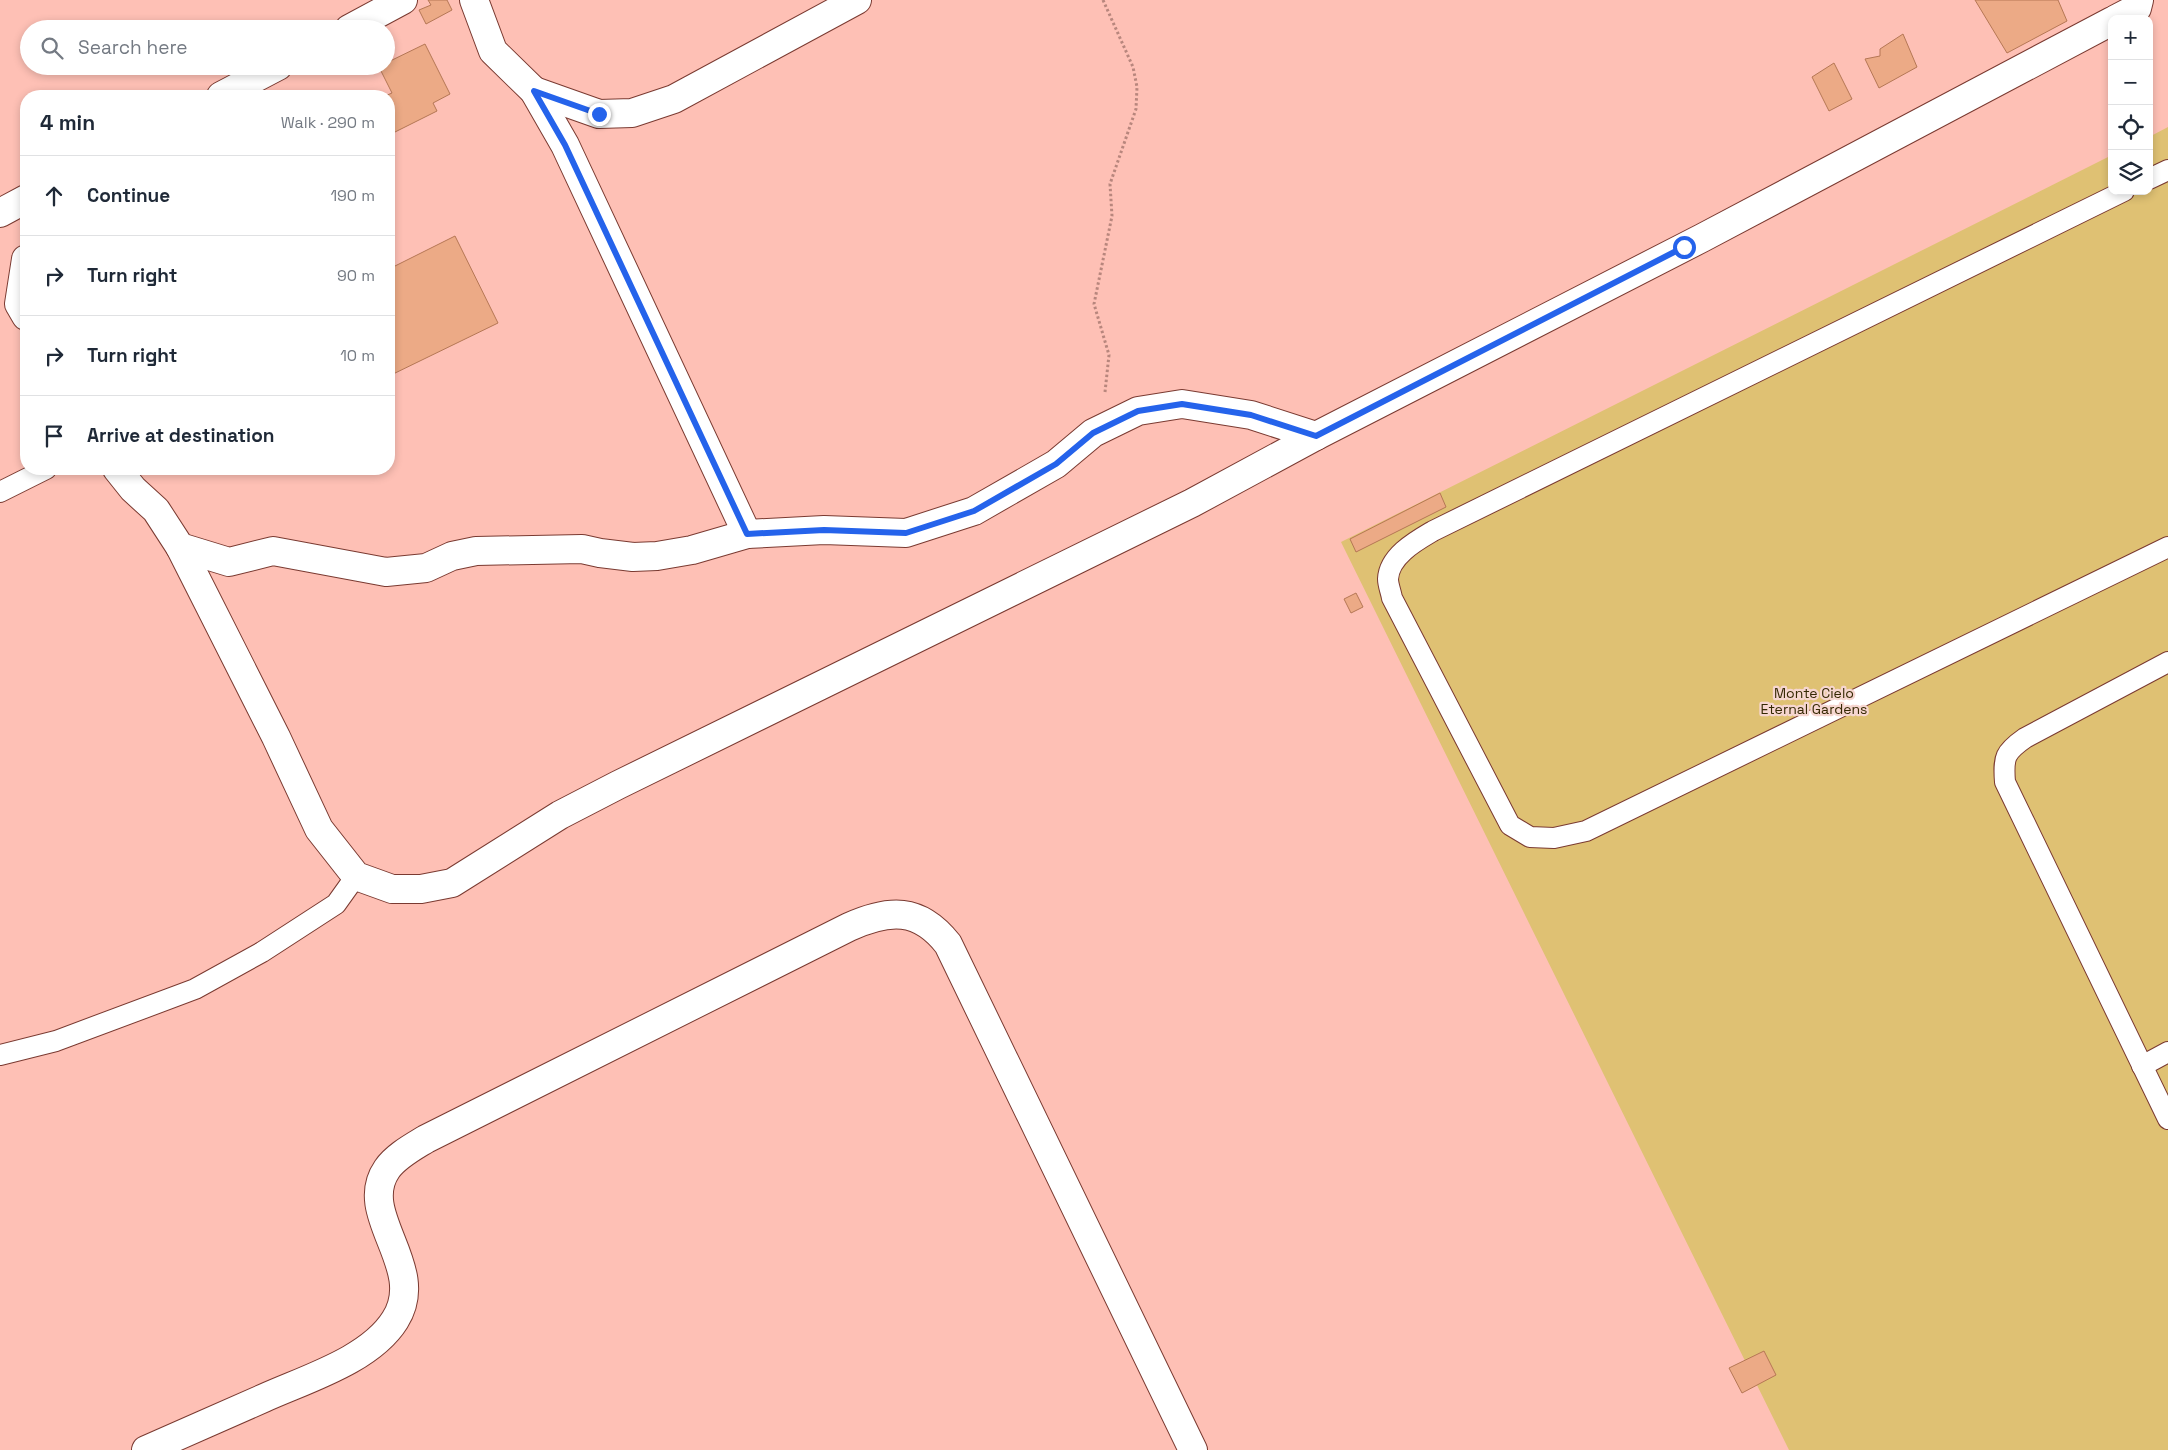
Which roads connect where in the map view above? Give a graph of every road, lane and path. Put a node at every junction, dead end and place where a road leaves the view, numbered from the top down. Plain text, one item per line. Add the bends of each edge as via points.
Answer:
1 (403, 0) edge
2 (474, 0) edge
3 (857, 0) edge
4 (1102, 0) edge
5 (366, 20) edge
6 (2108, 23) edge
7 (261, 75) edge
8 (232, 90) edge
9 (534, 91) junction
10 (2168, 170) edge
11 (2153, 177) edge
12 (2116, 195) edge
13 (20, 202) edge
14 (0, 213) edge
15 (20, 283) edge
16 (15, 303) edge
17 (1093, 433) junction
18 (1316, 436) junction
19 (34, 475) edge
20 (122, 475) edge
21 (0, 492) edge
22 (747, 534) junction
23 (180, 547) junction
24 (2168, 547) edge
25 (2168, 662) edge
26 (356, 876) junction
27 (2168, 1052) edge
28 (0, 1055) edge
29 (2142, 1066) junction
30 (2168, 1120) edge
31 (146, 1450) edge
32 (1193, 1450) edge

1 - 5 street
2 - 9 street via 493,51
3 - 9 street via 674,99 632,113 599,114
4 - 17 path via 1133,67 1137,87 1136,110 1110,184 1112,216 1094,304 1109,355 1105,391
6 - 18 street via 1702,238
7 - 8 street
9 - 22 street via 565,145
10 - 11 lane
12 - 24 lane via 1433,531 1411,544 1394,561 1388,578 1392,598 1510,825 1530,837 1554,838 1586,831
13 - 14 street
15 - 16 street
17 - 18 street via 1138,411 1182,404 1251,415
17 - 22 street via 1056,464 974,511 906,533 824,530
18 - 26 street via 1192,503 560,815 452,883 420,889 392,889
19 - 21 lane
20 - 23 street via 156,510
22 - 23 street via 692,550 656,556 633,557 582,549 476,551 452,556 426,568 386,572 273,552 229,562
23 - 26 street via 319,829
25 - 29 lane via 2025,738 2009,749 2004,762 2005,782
26 - 28 lane via 336,904 262,952 195,989 56,1041
27 - 29 lane
29 - 30 lane
31 - 32 street via 345,1362 375,1342 395,1320 404,1300 405,1279 380,1210 378,1191 387,1169 404,1153 426,1139 849,927 872,916 891,913 920,920 938,930 948,944

